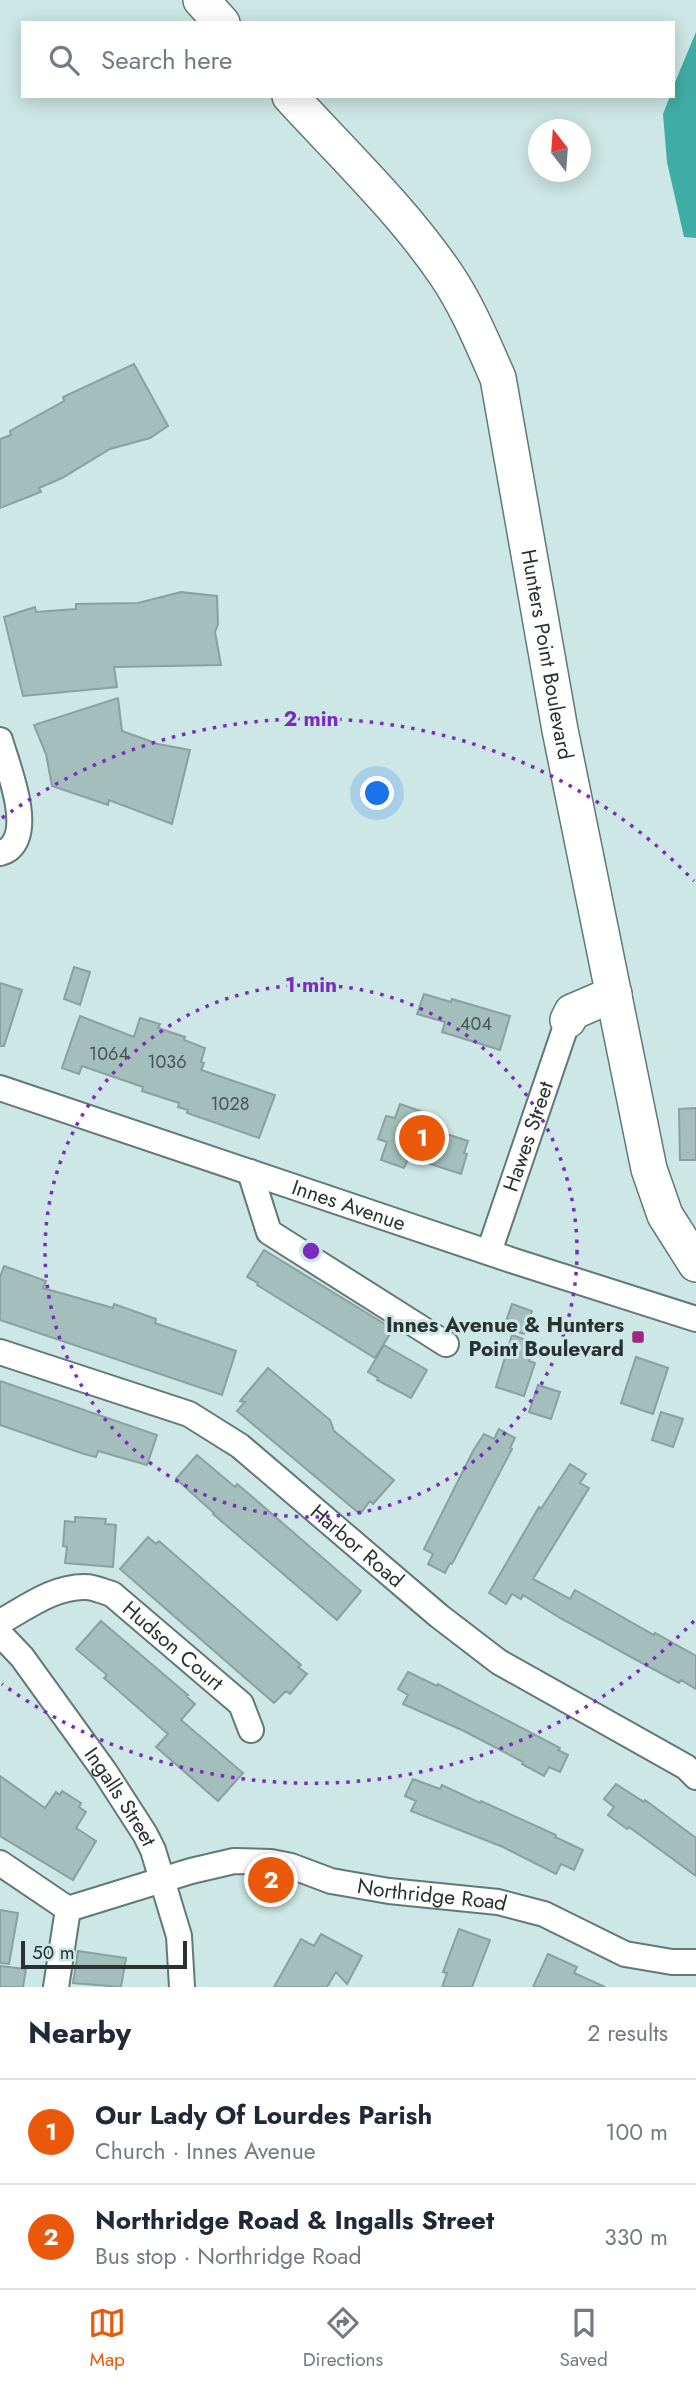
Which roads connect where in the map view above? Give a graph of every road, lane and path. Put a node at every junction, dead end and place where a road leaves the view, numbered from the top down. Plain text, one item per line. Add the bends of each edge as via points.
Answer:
1 (201, 0) edge
2 (220, 21) edge
3 (292, 98) edge
4 (0, 740) edge
5 (0, 853) edge
6 (614, 994) junction
7 (568, 1020) joint
8 (0, 1088) edge
9 (250, 1172) junction
10 (489, 1252) junction
11 (696, 1264) edge
12 (696, 1319) edge
13 (446, 1344) dead end
14 (0, 1352) edge
15 (0, 1622) edge
16 (0, 1634) edge
17 (251, 1730) dead end
18 (696, 1777) edge
19 (0, 1863) edge
20 (163, 1881) junction
21 (68, 1909) junction
22 (696, 1962) edge
23 (57, 1987) edge
24 (181, 1987) edge

1 - 2 main road
3 - 6 main road, Hunters Point Boulevard via 445,273 498,378 560,730
4 - 5 street via 19,819 17,837
6 - 7 main road via 572,1012
6 - 11 main road, Hunters Point Boulevard via 649,1169 665,1215
7 - 10 street, Hawes Street
8 - 9 street, Innes Avenue
9 - 10 street, Innes Avenue
9 - 13 street via 269,1232
10 - 12 street, Innes Avenue
14 - 18 street, Harbor Road via 199,1420 240,1446 499,1662 686,1767
15 - 17 street, Hudson Court via 62,1590 87,1587 112,1594 241,1704
16 - 20 street, Ingalls Street via 22,1657 105,1772 145,1834
19 - 21 street
20 - 21 street, Northridge Road
20 - 22 street, Northridge Road via 234,1861 271,1862 331,1881 498,1902 544,1914 625,1954
20 - 24 street, Ingalls Street via 179,1936
21 - 23 street

